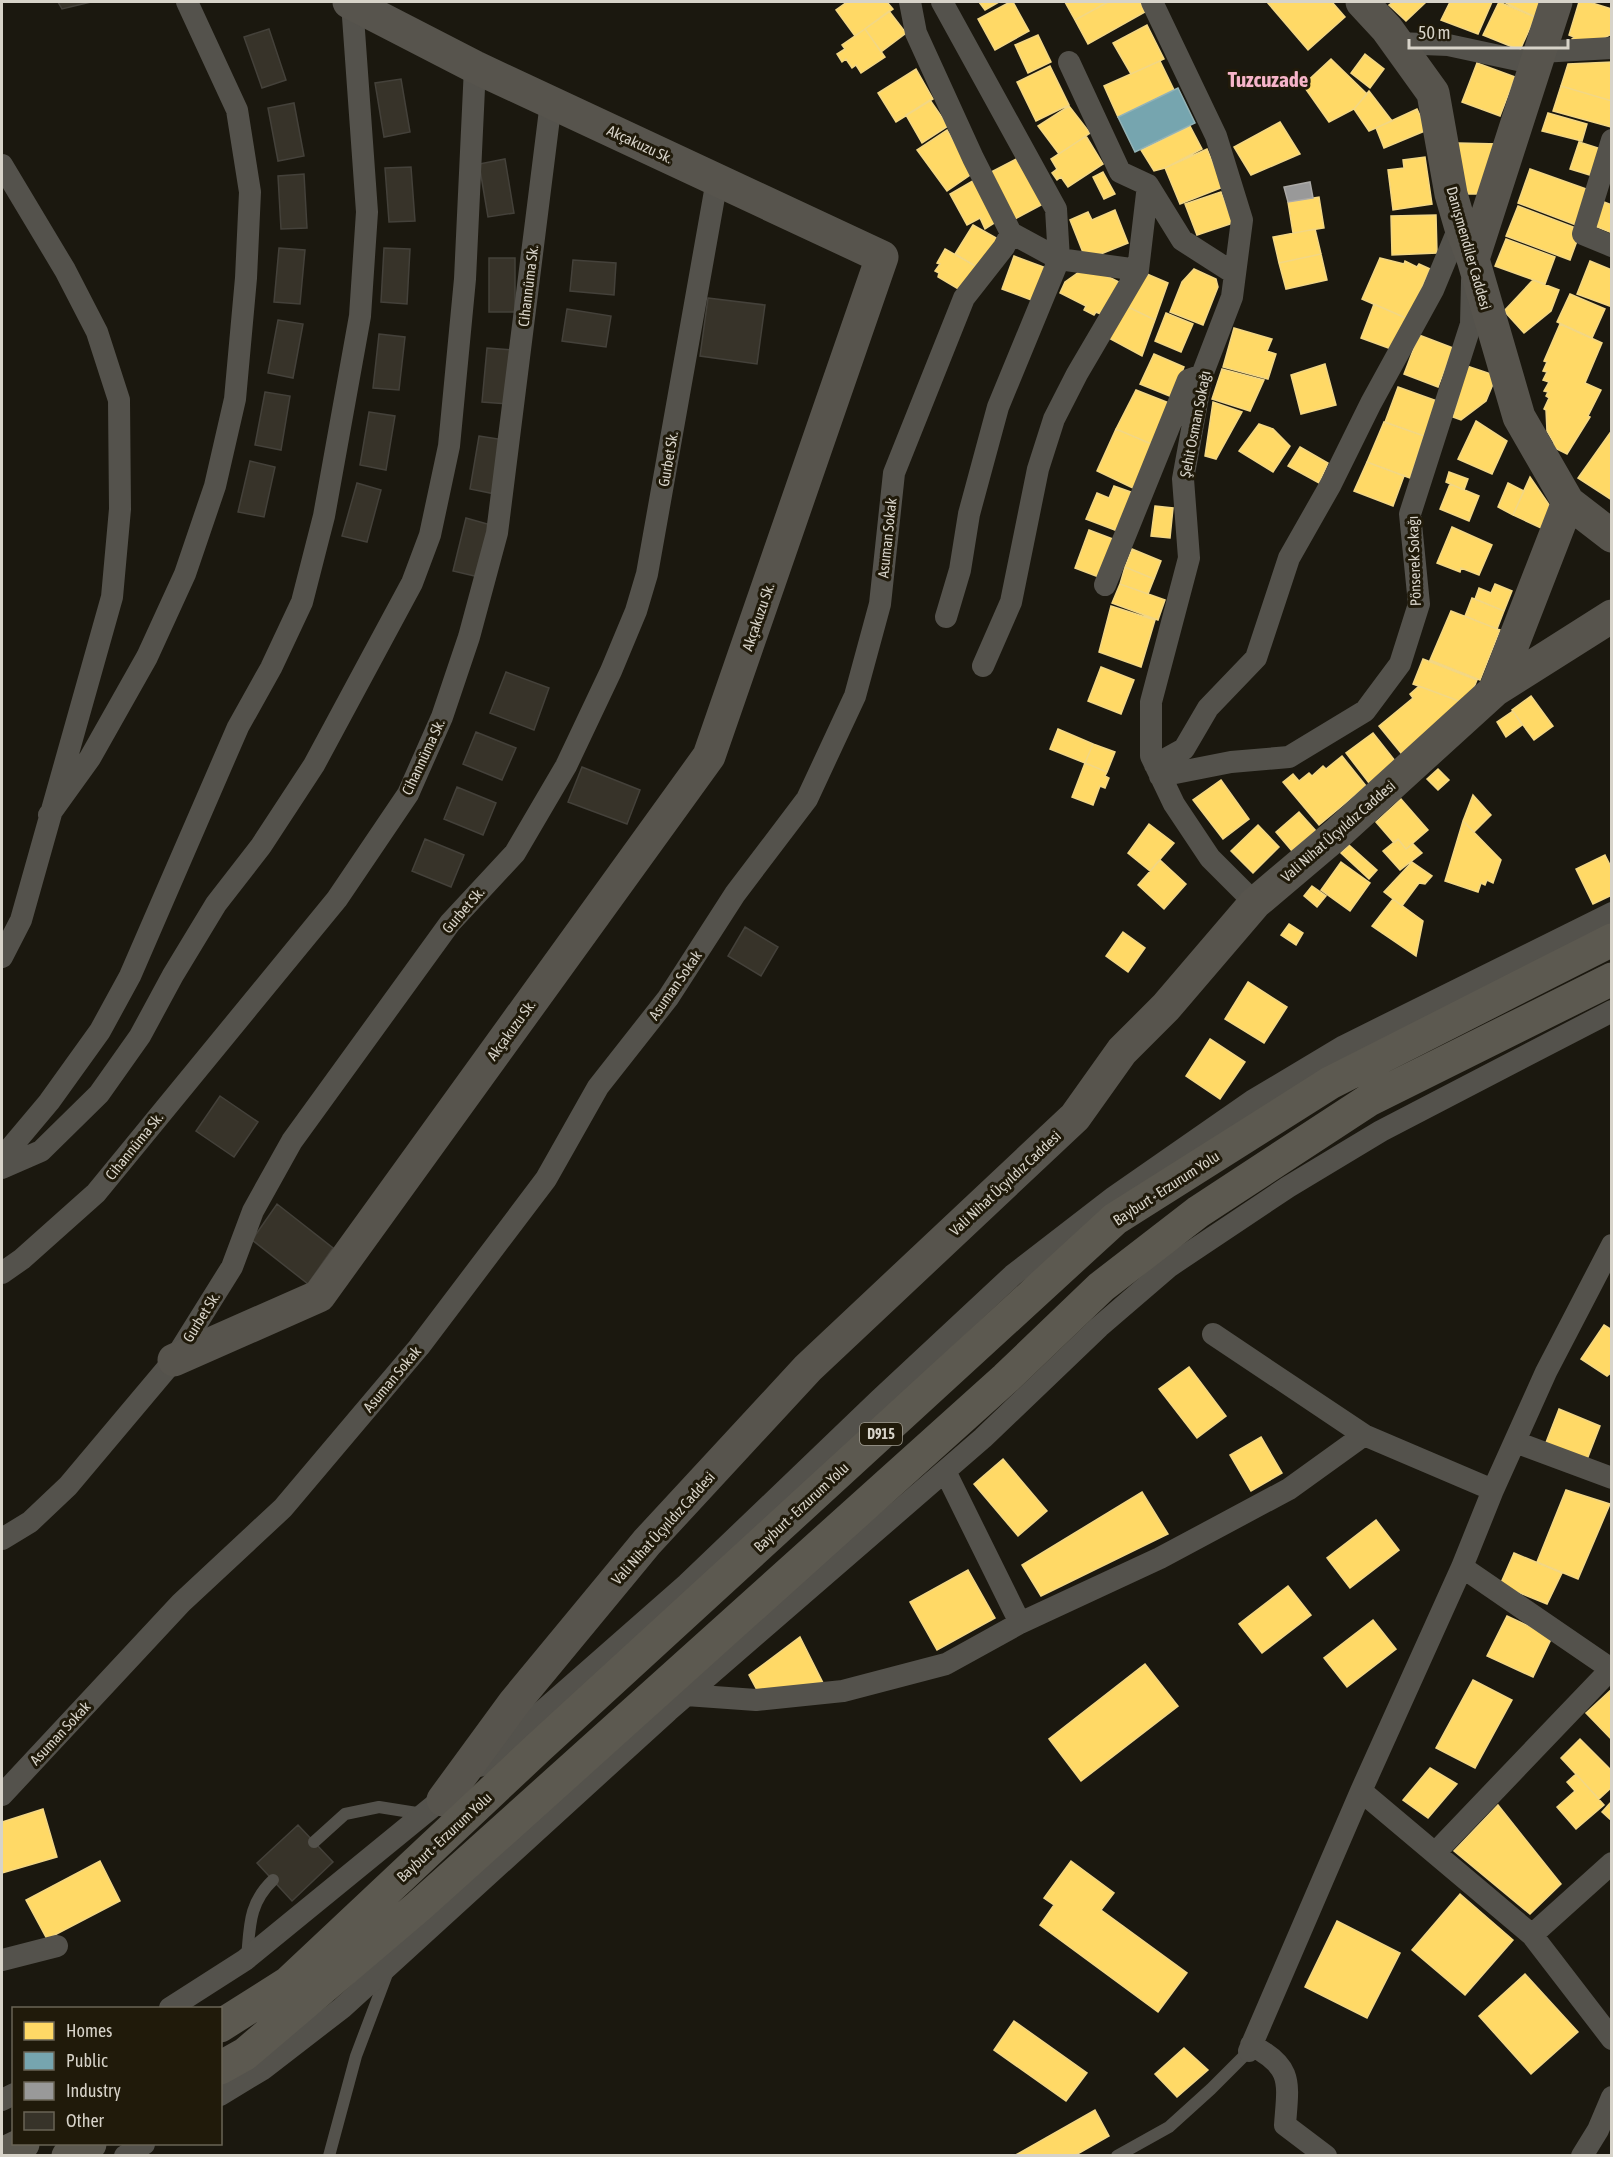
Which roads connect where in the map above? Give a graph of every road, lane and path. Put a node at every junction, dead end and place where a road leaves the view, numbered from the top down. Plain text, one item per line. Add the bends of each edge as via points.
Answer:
1 (187, 2) edge
2 (350, 2) edge
3 (910, 2) edge
4 (942, 2) edge
5 (1152, 2) edge
6 (1362, 2) edge
7 (1556, 2) edge
8 (1398, 43) junction
9 (1611, 48) edge
10 (1538, 58) junction
11 (1069, 62) dead end
12 (475, 67) junction
13 (551, 102) junction
14 (1611, 140) edge
15 (2, 165) edge
16 (717, 180) junction
17 (1148, 185) junction
18 (1460, 225) junction
19 (1011, 233) junction
20 (1611, 246) edge
21 (1059, 259) junction
22 (1473, 259) junction
23 (1138, 270) junction
24 (1235, 274) junction
25 (1202, 375) junction
26 (1568, 502) junction
27 (1611, 536) edge
28 (1106, 585) dead end
29 (1611, 616) edge
30 (946, 617) dead end
31 (983, 666) dead end
32 (1495, 690) junction
33 (1158, 770) junction
34 (49, 815) junction
35 (1255, 903) junction
36 (1611, 913) edge
37 (1611, 940) edge
38 (2, 957) edge
39 (1611, 979) edge
40 (1611, 1011) edge
41 (2, 1158) edge
42 (2, 1168) edge
43 (1611, 1246) edge
44 (2, 1273) edge
45 (1213, 1334) dead end
46 (174, 1360) junction
47 (1364, 1435) junction
48 (1515, 1442) junction
49 (945, 1471) junction
50 (1611, 1478) edge
51 (1493, 1490) junction
52 (2, 1539) edge
53 (1462, 1567) junction
54 (1020, 1623) junction
55 (1611, 1669) edge
56 (687, 1695) junction
57 (1361, 1791) junction
58 (2, 1795) edge
59 (433, 1807) junction
60 (314, 1842) dead end
61 (1435, 1853) junction
62 (1611, 1863) edge
63 (273, 1880) dead end
64 (1532, 1935) junction
65 (57, 1946) dead end
66 (247, 1958) junction
67 (2, 1960) edge
68 (392, 1963) junction
69 (172, 2007) edge
70 (222, 2025) edge
71 (1611, 2039) edge
72 (1250, 2048) junction
73 (222, 2067) edge
74 (222, 2094) edge
75 (1611, 2097) edge
76 (21, 2145) edge
77 (88, 2145) edge
78 (142, 2145) edge
79 (2, 2154) edge
80 (68, 2156) edge
81 (125, 2156) edge
82 (329, 2156) edge
83 (1117, 2156) edge
84 (1326, 2156) edge
85 (1582, 2156) edge

1 - 34 street via 237,110 250,192 235,399 215,486 185,574 147,657 90,758
2 - 12 main road, Akçakuzu Sk.
2 - 41 street via 368,212 360,315 324,516 302,602 238,727 130,976 100,1031
3 - 19 street via 916,33
4 - 21 street via 1056,209
5 - 24 street, Şehit Osman Sokağı via 1216,136 1242,220
6 - 8 main road, Danışmendiler Caddesi
7 - 10 main road
8 - 10 street via 1448,45
8 - 18 main road, Danışmendiler Caddesi via 1433,93
9 - 10 street
10 - 22 main road
11 - 17 street via 1120,172
12 - 13 main road, Akçakuzu Sk.
12 - 42 street via 465,279 449,446 430,535 412,583 314,765 261,846 216,903 140,1036 99,1094 41,1151
13 - 16 main road, Akçakuzu Sk.
13 - 44 street, Cihannüma Sk. via 497,533 462,660 408,795 337,900 96,1192
14 - 20 street via 1583,234
15 - 34 street via 97,332 118,400 120,509 112,597
16 - 46 street, Gurbet Sk. via 647,574 611,671 566,766 514,854 450,923 292,1140 253,1211 232,1267
16 - 46 main road, Akçakuzu Sk. via 882,257 709,756 319,1296
17 - 23 street
17 - 24 street via 1182,240
18 - 22 main road, Danışmendiler Caddesi
18 - 33 street via 1433,290 1289,558 1256,658 1208,708 1184,749
19 - 21 street
19 - 58 street, Asuman Sokak via 964,298 894,473 880,604 855,696 807,799 735,894 668,998 598,1087 546,1179 419,1347 284,1509 181,1603
21 - 23 street
21 - 30 street via 998,406
22 - 26 main road, Danışmendiler Caddesi via 1519,417
22 - 33 street, Pönserek Sokağı via 1471,324 1410,514 1419,604 1400,664 1365,711 1288,757
23 - 31 street via 1054,419 1038,469 1011,602
24 - 25 street, Şehit Osman Sokağı via 1232,297
25 - 28 street via 1188,380
25 - 33 street, Şehit Osman Sokağı via 1183,478 1189,558 1151,702 1151,756
26 - 27 main road
26 - 32 main road
29 - 32 main road, Vali Nihat Üçyıldız Caddesi
32 - 35 main road, Vali Nihat Üçyıldız Caddesi
33 - 35 street, Şehit Osman Sokağı via 1174,804 1210,858
34 - 38 street via 21,920
35 - 59 main road, Vali Nihat Üçyıldız Caddesi via 1166,1007 1122,1051 1075,1117 808,1368 647,1542
36 - 59 street via 1344,1046 1252,1101 1114,1197 1013,1275 687,1584
37 - 70 highway, Bayburt - Erzurum Yolu / D915 via 1330,1083 1115,1219 288,1983
39 - 73 highway, D915 via 1369,1100 1198,1212 1110,1281 418,1906 245,2054
40 - 49 street via 1381,1131 1170,1266
43 - 48 street
45 - 47 street
46 - 52 street, Gurbet Sk. via 68,1486 30,1522
47 - 51 street
47 - 54 street via 1289,1489 1160,1558
48 - 50 street
48 - 51 street
49 - 54 street
49 - 56 street
51 - 53 street
53 - 55 street
53 - 57 street
54 - 56 street via 946,1664 843,1691 756,1700
55 - 61 street
56 - 68 street
57 - 61 street
57 - 72 street
59 - 60 lane via 379,1807 345,1814
59 - 66 street
61 - 64 street
62 - 64 street
63 - 66 lane via 251,1913
64 - 71 street
65 - 67 street
66 - 69 street
68 - 74 street via 342,2008
68 - 82 lane via 356,2056
72 - 83 lane via 1170,2127
72 - 84 street via 1273,2058 1287,2078 1285,2125
75 - 85 street
76 - 79 highway
77 - 80 highway
78 - 81 street

